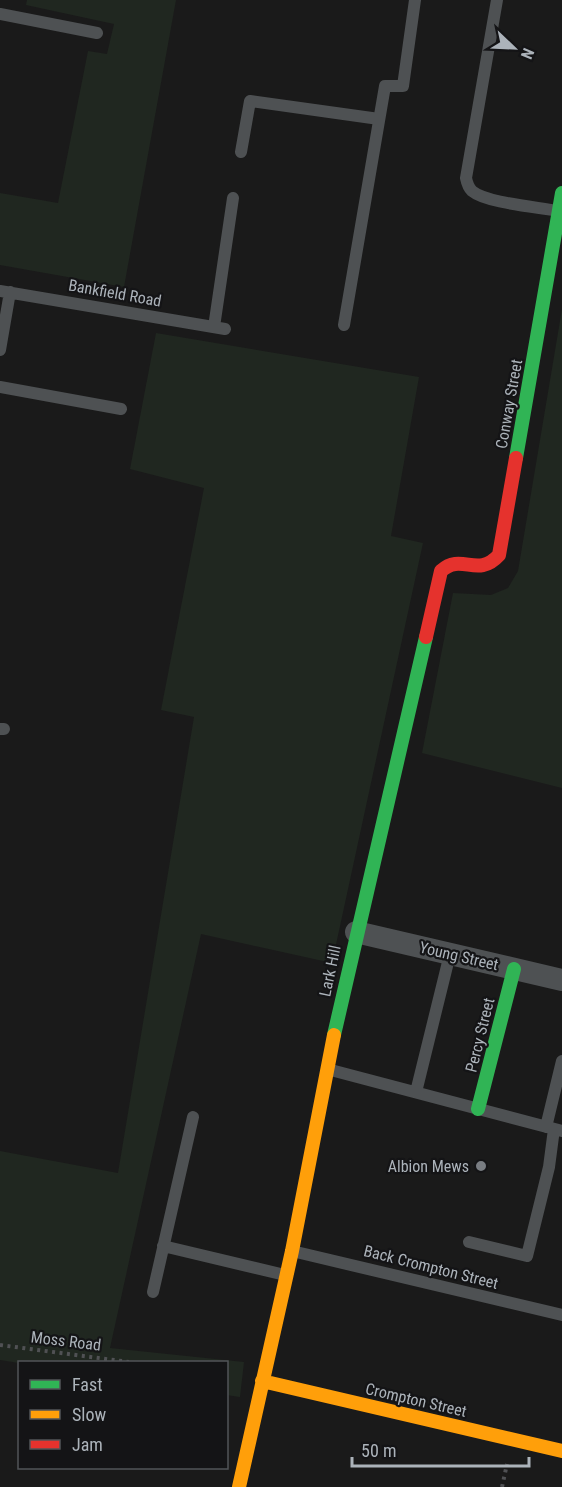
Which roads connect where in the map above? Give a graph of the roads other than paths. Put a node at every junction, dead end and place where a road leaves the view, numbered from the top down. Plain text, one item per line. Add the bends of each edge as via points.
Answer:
1 (415, 0) edge
2 (497, 0) edge
3 (0, 14) edge
4 (97, 33) dead end
5 (379, 118) junction
6 (242, 152) dead end
7 (562, 193) edge
8 (233, 198) dead end
9 (559, 211) junction
10 (5, 291) edge
11 (344, 324) dead end
12 (0, 350) edge
13 (0, 387) edge
14 (122, 409) dead end
15 (441, 571) joint
16 (356, 932) junction
17 (450, 954) junction
18 (514, 969) junction
19 (562, 979) edge
20 (562, 1061) edge
21 (326, 1069) junction
22 (416, 1092) junction
23 (478, 1109) junction
24 (193, 1118) dead end
25 (554, 1129) edge
26 (469, 1242) dead end
27 (163, 1246) junction
28 (292, 1251) junction
29 (286, 1275) junction
30 (153, 1292) dead end
31 (562, 1316) edge
32 (262, 1381) junction
33 (562, 1451) edge
34 (239, 1487) edge

1 - 5 lane via 404,86 385,86
2 - 9 lane via 466,178 468,186 490,198
3 - 4 lane
5 - 6 lane via 250,101
5 - 11 lane
7 - 9 street, Conway Street
8 - 10 lane, Bankfield Road via 219,328
9 - 15 street, Conway Street via 499,555 485,567 452,562
10 - 12 lane
13 - 14 lane
15 - 16 street, Lark Hill
16 - 17 street, Young Street
16 - 21 street, Lark Hill
17 - 18 street, Young Street
17 - 22 lane
18 - 19 street, Young Street
18 - 23 street, Percy Street
20 - 25 lane
21 - 22 lane
21 - 28 street, Lark Hill
22 - 23 lane
23 - 25 lane
24 - 27 lane
25 - 26 lane via 549,1167 527,1256
27 - 29 lane
27 - 30 lane
28 - 29 street, Lark Hill
28 - 31 lane, Back Crompton Street
29 - 32 street, Lark Hill
32 - 33 street, Crompton Street
32 - 34 street, Lark Hill

